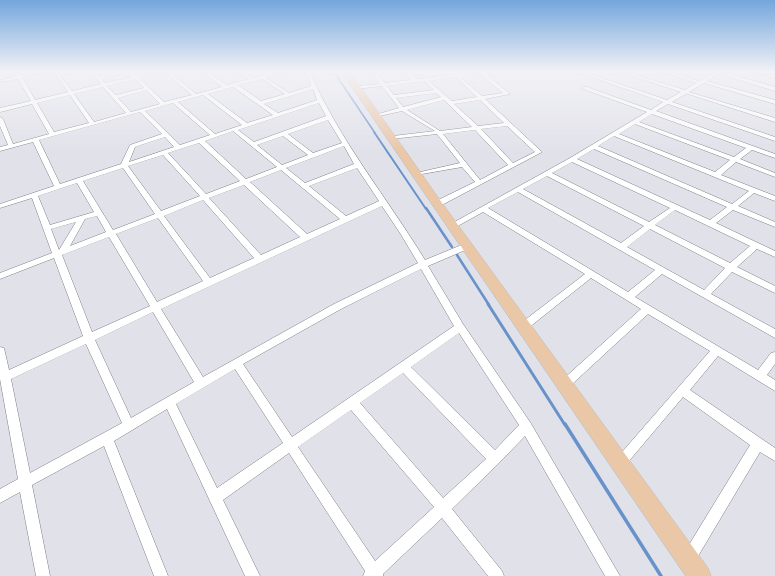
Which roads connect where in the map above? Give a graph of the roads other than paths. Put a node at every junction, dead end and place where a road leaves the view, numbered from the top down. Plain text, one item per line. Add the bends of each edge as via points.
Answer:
1 (31, 99) edge
2 (46, 99) edge
3 (75, 99) edge
4 (117, 99) edge
5 (157, 99) edge
6 (181, 99) edge
7 (212, 99) edge
8 (255, 99) edge
9 (275, 99) edge
10 (365, 99) edge
11 (394, 99) edge
12 (441, 99) edge
13 (445, 99) edge
14 (481, 99) joint
15 (614, 99) edge
16 (659, 99) edge
17 (673, 99) edge
18 (709, 99) edge
19 (763, 99) edge
20 (320, 100) joint
21 (174, 101) junction
22 (33, 102) junction
23 (668, 102) junction
24 (775, 102) edge
25 (261, 103) junction
26 (450, 103) junction
27 (163, 104) junction
28 (402, 109) junction
29 (0, 110) edge
30 (141, 110) junction
31 (649, 112) junction
32 (129, 113) junction
33 (277, 115) junction
34 (377, 116) junction
35 (330, 118) junction
36 (0, 119) edge
37 (775, 120) edge
38 (635, 122) junction
39 (92, 123) junction
40 (509, 124) junction
41 (246, 125) junction
42 (477, 128) junction
43 (234, 129) junction
44 (438, 132) junction
45 (52, 134) junction
46 (284, 134) junction
47 (614, 134) junction
48 (166, 135) junction
49 (214, 136) junction
50 (393, 138) junction
51 (35, 139) junction
52 (775, 139) edge
53 (200, 140) junction
54 (254, 144) junction
55 (346, 144) junction
56 (11, 146) junction
57 (593, 146) junction
58 (178, 147) junction
59 (750, 148) junction
60 (0, 149) edge
61 (164, 152) junction
62 (313, 156) junction
63 (775, 156) edge
64 (572, 159) junction
65 (735, 160) junction
66 (465, 164) junction
67 (124, 165) junction
68 (358, 165) junction
69 (512, 165) junction
70 (282, 167) junction
71 (547, 173) junction
72 (418, 174) junction
73 (716, 175) junction
74 (775, 175) edge
75 (79, 180) junction
76 (245, 182) junction
77 (478, 182) junction
78 (304, 186) junction
79 (58, 187) junction
80 (518, 189) junction
81 (754, 190) junction
82 (34, 194) junction
83 (204, 198) junction
84 (775, 199) edge
85 (384, 202) junction
86 (437, 204) junction
87 (0, 206) edge
88 (675, 207) junction
89 (733, 207) junction
90 (484, 209) junction
91 (99, 213) junction
92 (159, 215) junction
93 (82, 218) junction
94 (346, 220) junction
95 (710, 224) junction
96 (453, 225) junction
97 (775, 225) edge
98 (650, 226) junction
99 (47, 228) junction
100 (111, 233) junction
101 (306, 238) junction
102 (756, 245) junction
103 (468, 246) junction
104 (622, 246) junction
105 (60, 253) junction
106 (775, 254) edge
107 (260, 259) junction
108 (422, 264) junction
109 (731, 267) junction
110 (662, 269) junction
111 (592, 274) junction
112 (0, 276) edge
113 (209, 282) junction
114 (775, 290) edge
115 (706, 293) junction
116 (629, 297) junction
117 (156, 307) junction
118 (648, 308) junction
119 (460, 326) junction
120 (524, 326) junction
121 (775, 334) edge
122 (89, 338) junction
123 (717, 350) junction
124 (0, 351) edge
125 (775, 356) edge
126 (237, 363) junction
127 (403, 366) junction
128 (6, 376) junction
129 (760, 376) junction
130 (201, 384) junction
131 (565, 384) junction
132 (775, 386) edge
133 (683, 391) junction
134 (168, 402) junction
135 (352, 403) junction
136 (129, 426) junction
137 (526, 426) junction
138 (107, 438) junction
139 (758, 443) junction
140 (291, 445) junction
141 (775, 455) edge
142 (495, 458) junction
143 (620, 463) junction
144 (26, 482) junction
145 (0, 496) edge
146 (216, 497) junction
147 (442, 508) junction
148 (688, 559) junction
149 (373, 575) edge
150 (43, 576) edge
151 (161, 576) edge
152 (253, 576) edge
153 (497, 576) edge
154 (613, 576) edge
155 (700, 576) edge

1 - 22 street
2 - 22 street
3 - 39 street
4 - 32 street
5 - 27 street
6 - 21 street
7 - 41 street
8 - 25 street
9 - 25 street
10 - 34 main road
11 - 28 street
12 - 28 street
13 - 26 street
14 - 26 street
14 - 40 street
15 - 31 street
16 - 23 street
17 - 23 street
18 - 37 street
19 - 24 street
20 - 33 street
20 - 35 street
21 - 27 street
21 - 49 street
22 - 29 street
22 - 45 street
23 - 31 street
23 - 52 street
25 - 33 street
26 - 42 street
27 - 30 street
28 - 34 street
28 - 44 street
30 - 32 street
30 - 48 street
31 - 38 street
31 - 59 street
32 - 39 street
33 - 41 street
34 - 50 main road
35 - 46 street
35 - 55 street
36 - 56 street
38 - 47 street
38 - 65 street
39 - 45 street
40 - 42 street
40 - 69 street via 539,152
41 - 43 street
42 - 44 street
42 - 69 street
43 - 49 street
43 - 54 street
44 - 50 street
44 - 66 street
45 - 51 street
46 - 54 street
46 - 62 street
47 - 57 street
47 - 73 street
48 - 58 street
48 - 67 street via 132,146
49 - 53 street
50 - 72 main road
51 - 56 street
51 - 79 street
53 - 58 street
53 - 76 street
54 - 70 street
55 - 62 street
55 - 68 street
56 - 60 street
57 - 64 street
57 - 89 street
58 - 61 street
59 - 63 street
59 - 65 street
61 - 67 street
61 - 83 street
62 - 70 street
64 - 71 street
64 - 88 street
65 - 73 street
65 - 74 street
66 - 72 street
66 - 77 street
67 - 75 street
67 - 92 street
68 - 78 street
68 - 85 street
69 - 77 street
70 - 76 street
70 - 78 street
71 - 80 street
71 - 98 street
72 - 86 main road
73 - 81 street
75 - 79 street
75 - 91 street
76 - 83 street
76 - 101 street
77 - 86 street
78 - 94 street
79 - 82 street
80 - 90 street
80 - 104 street
81 - 84 street
81 - 89 street
82 - 87 street
82 - 99 street
83 - 92 street
83 - 107 street
85 - 94 street
85 - 108 street
86 - 96 main road
88 - 95 street
88 - 98 street
89 - 95 street
89 - 97 street
90 - 96 street
90 - 111 street
91 - 93 street
91 - 100 street
92 - 100 street
92 - 113 street
93 - 99 street
93 - 105 street
94 - 101 street
95 - 102 street
96 - 103 main road
98 - 104 street
98 - 109 street
99 - 105 street
100 - 105 street
100 - 117 street
101 - 107 street
102 - 106 street
102 - 109 street
103 - 108 street
103 - 120 main road
104 - 110 street
105 - 112 street
105 - 122 street
107 - 113 street
108 - 119 street
108 - 126 street via 337,306
109 - 114 street
109 - 115 street
110 - 115 street
110 - 116 street
111 - 116 street
111 - 120 street
113 - 117 street
115 - 121 street
116 - 118 street
117 - 122 street
117 - 130 street
118 - 123 street
118 - 131 street
119 - 127 street
119 - 137 street
120 - 131 main road
122 - 128 street
122 - 136 street
123 - 129 street
123 - 133 street
124 - 128 street
125 - 129 street
126 - 130 street
126 - 140 street
127 - 135 street
127 - 142 street
128 - 144 street
129 - 132 street
130 - 134 street
131 - 143 main road
133 - 139 street
133 - 143 street
134 - 136 street
134 - 146 street
135 - 140 street
135 - 147 street
136 - 138 street
137 - 142 street
137 - 154 street
138 - 144 street
138 - 151 street
139 - 141 street
139 - 148 street
140 - 146 street
140 - 149 street
142 - 147 street
143 - 148 main road
144 - 145 street
144 - 150 street
146 - 152 street
147 - 149 street
147 - 153 street
148 - 155 main road

